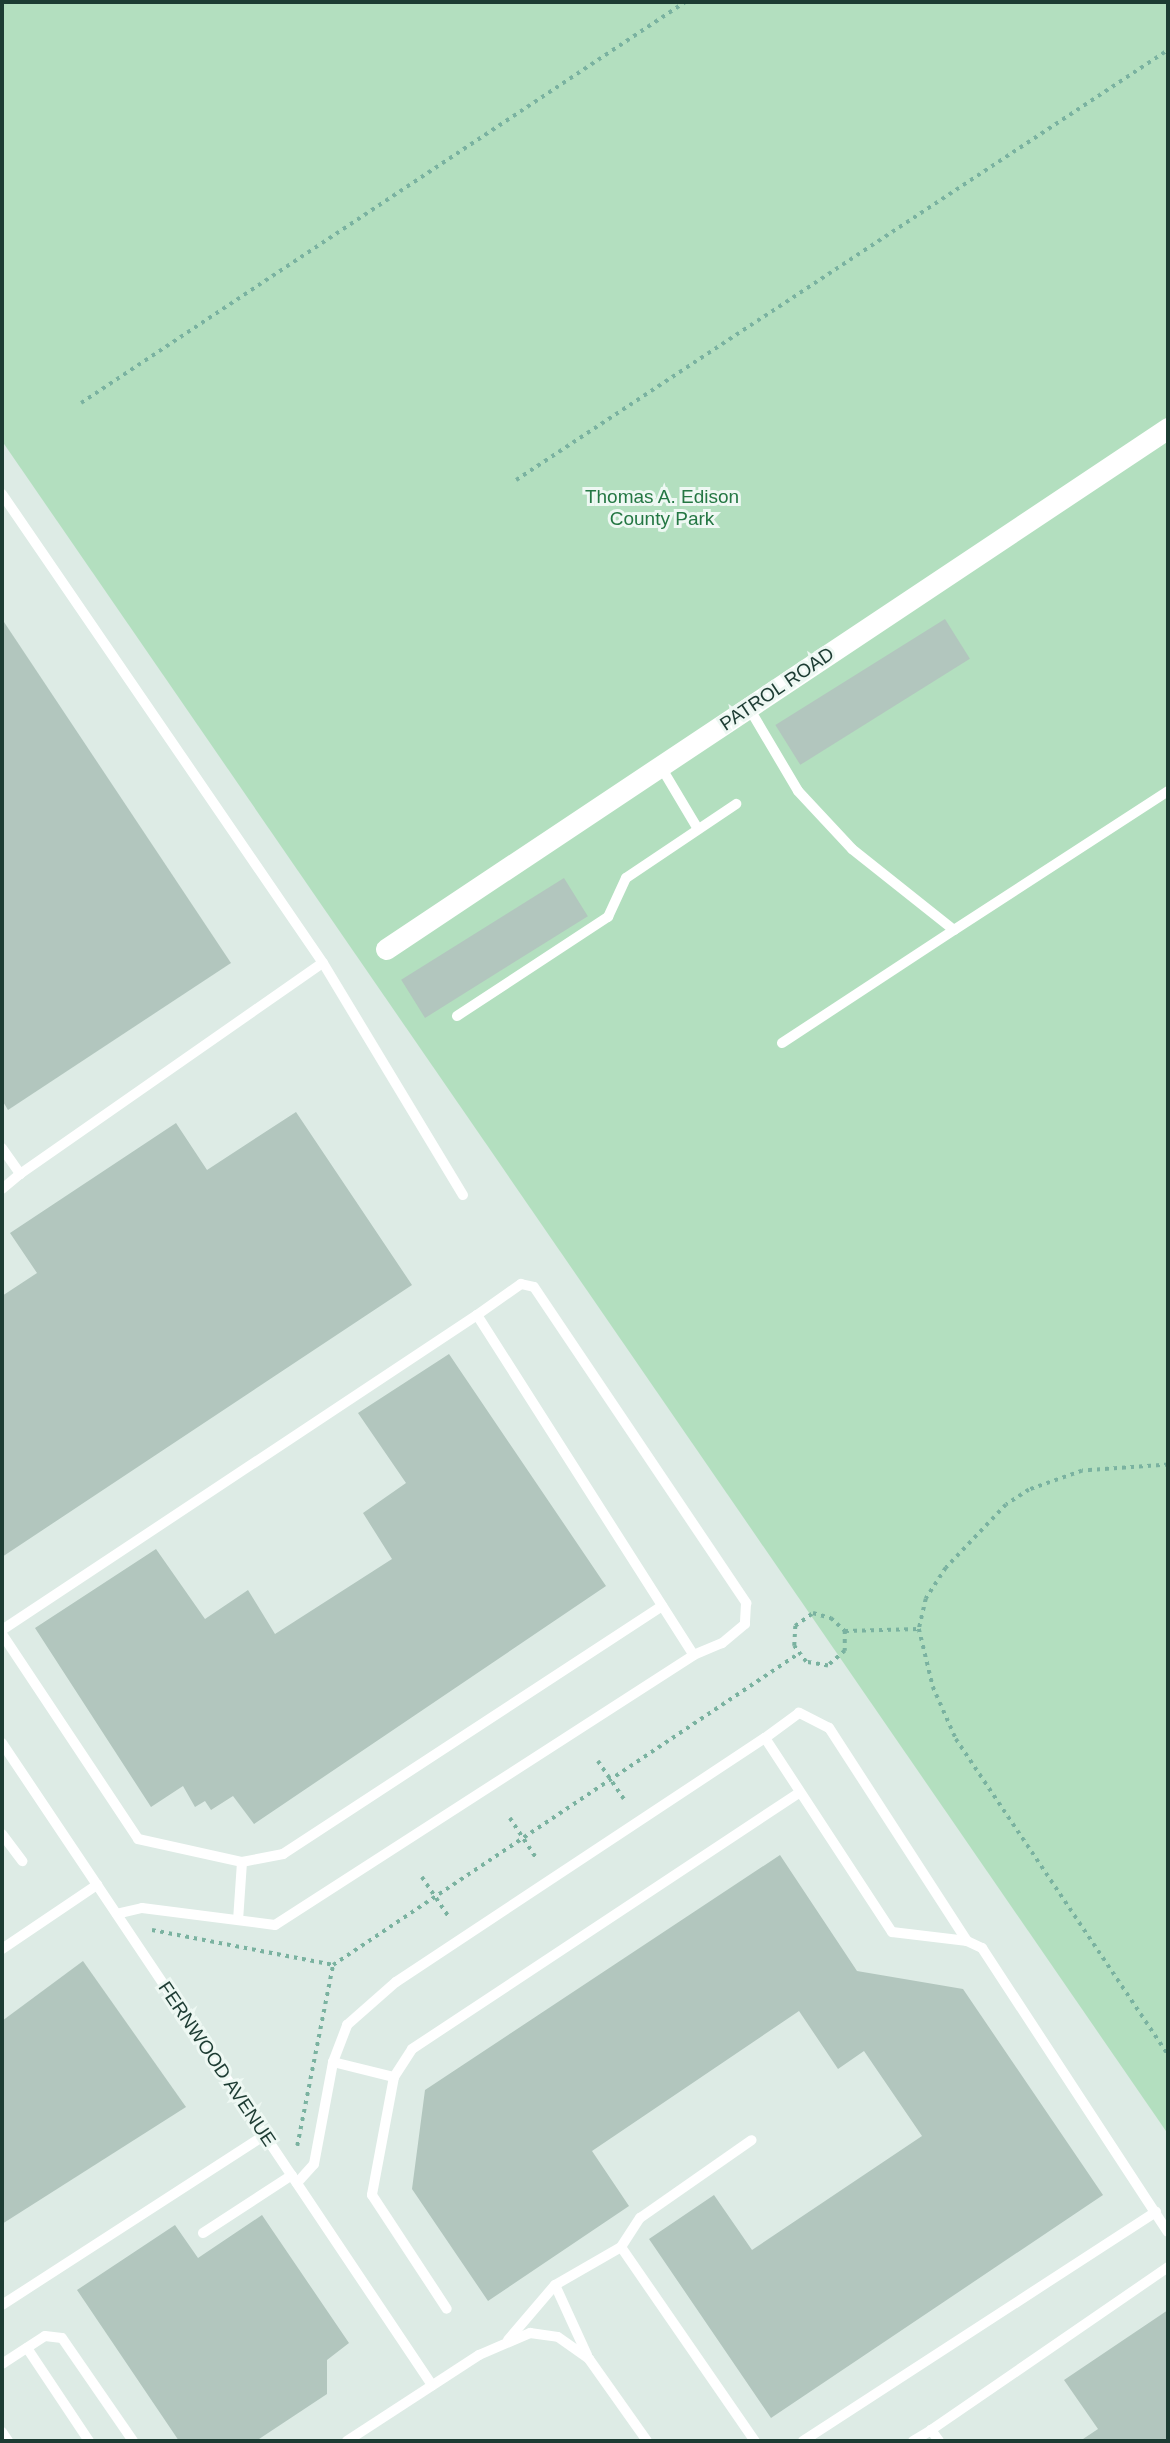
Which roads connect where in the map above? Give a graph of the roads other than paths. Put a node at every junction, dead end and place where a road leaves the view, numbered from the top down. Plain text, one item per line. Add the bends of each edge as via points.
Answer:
1 (1168, 428) edge
2 (2, 494) edge
3 (749, 708) junction
4 (661, 767) junction
5 (1168, 791) edge
6 (736, 804) dead end
7 (698, 829) junction
8 (954, 930) junction
9 (386, 949) dead end
10 (323, 963) junction
11 (457, 1016) dead end
12 (782, 1043) dead end
13 (2, 1148) edge
14 (20, 1174) junction
15 (2, 1189) edge
16 (463, 1195) dead end
17 (477, 1315) junction
18 (662, 1606) junction
19 (2, 1632) edge
20 (694, 1655) junction
21 (765, 1738) junction
22 (2, 1743) edge
23 (800, 1792) junction
24 (2, 1834) edge
25 (22, 1861) dead end
26 (242, 1862) junction
27 (97, 1885) junction
28 (117, 1914) junction
29 (238, 1920) junction
30 (967, 1941) junction
31 (2, 1949) edge
32 (333, 2062) junction
33 (394, 2077) junction
34 (265, 2135) junction
35 (752, 2140) dead end
36 (294, 2179) junction
37 (1156, 2212) junction
38 (1168, 2232) edge
39 (203, 2233) dead end
40 (621, 2247) junction
41 (1168, 2267) edge
42 (555, 2285) junction
43 (2, 2305) edge
44 (447, 2309) dead end
45 (508, 2340) junction
46 (27, 2348) junction
47 (589, 2359) junction
48 (2, 2364) edge
49 (432, 2385) junction
50 (931, 2430) junction
51 (2, 2432) edge
52 (8, 2441) edge
53 (89, 2441) edge
54 (133, 2441) edge
55 (347, 2441) edge
56 (647, 2441) edge
57 (755, 2441) edge
58 (803, 2441) edge
59 (913, 2441) edge
60 (939, 2441) edge

1 - 3 street, PATROL ROAD
2 - 10 lane
3 - 4 street, PATROL ROAD
3 - 8 lane via 798,791 852,849
4 - 7 lane
4 - 9 street, PATROL ROAD
5 - 8 lane
6 - 7 lane
7 - 11 lane via 626,878 608,917
8 - 12 lane
10 - 14 lane
10 - 16 lane
13 - 14 lane
14 - 15 lane
17 - 18 lane
17 - 19 lane
17 - 20 lane via 521,1284 534,1287 746,1603 745,1624
18 - 20 lane
18 - 26 lane via 284,1854
19 - 26 lane via 138,1839
20 - 29 lane via 275,1925
21 - 23 lane
21 - 30 lane via 800,1713 829,1728
21 - 32 lane via 396,1982 347,2025
22 - 27 lane, FERNWOOD AVENUE
23 - 30 lane via 892,1932
23 - 33 lane via 412,2049
24 - 25 lane
26 - 29 lane
27 - 28 lane, FERNWOOD AVENUE
27 - 31 lane
28 - 29 lane via 142,1908
28 - 34 lane, FERNWOOD AVENUE
30 - 37 lane via 982,1948
32 - 33 lane
32 - 36 lane via 314,2164
33 - 44 lane via 372,2195
34 - 36 lane, FERNWOOD AVENUE
34 - 43 lane
35 - 40 lane via 640,2218
36 - 39 lane
36 - 49 lane, FERNWOOD AVENUE
37 - 38 lane
37 - 58 lane
40 - 42 lane
40 - 57 lane
41 - 50 lane
42 - 45 lane
42 - 47 lane
45 - 47 lane via 545,2334
45 - 49 lane
46 - 48 lane
46 - 53 lane
46 - 54 lane via 45,2336 62,2338
47 - 56 lane
49 - 55 lane
50 - 59 lane
50 - 60 lane
51 - 52 lane

